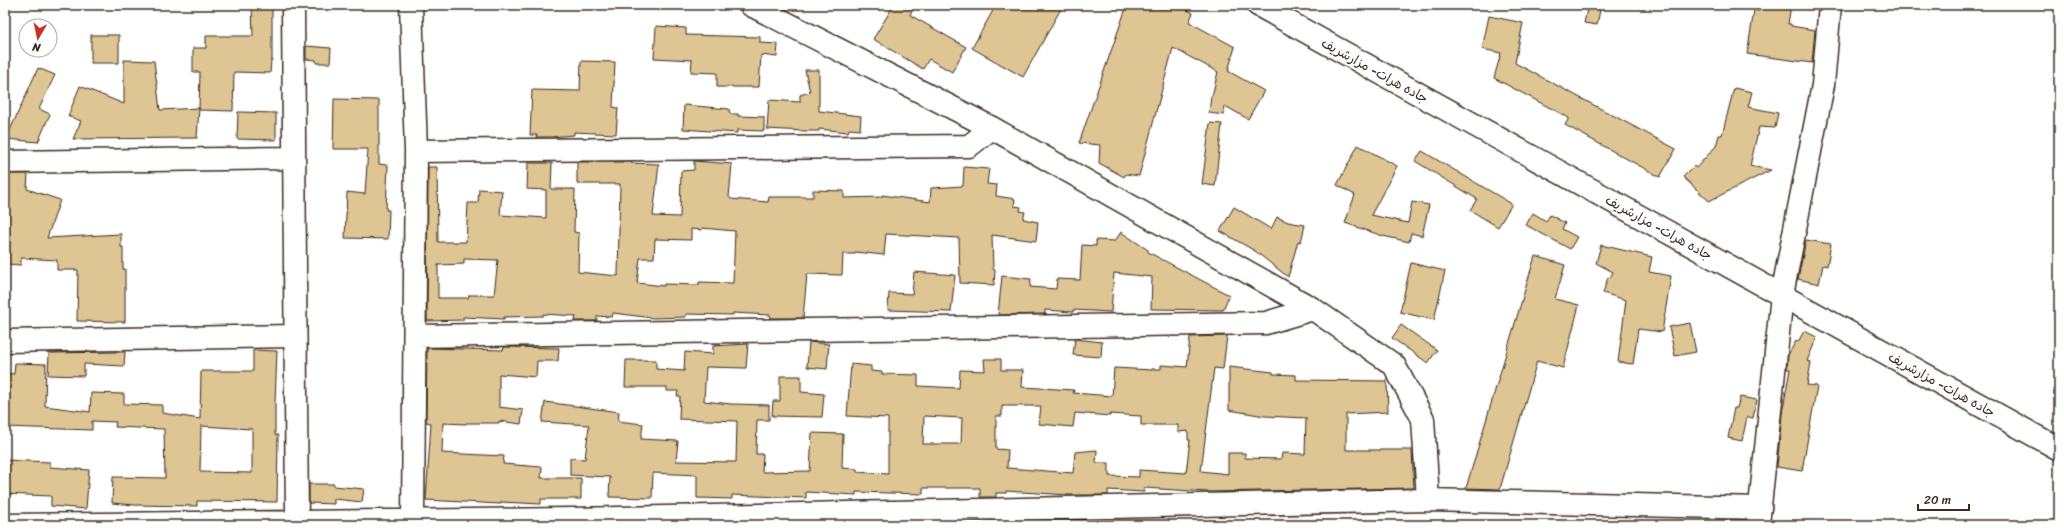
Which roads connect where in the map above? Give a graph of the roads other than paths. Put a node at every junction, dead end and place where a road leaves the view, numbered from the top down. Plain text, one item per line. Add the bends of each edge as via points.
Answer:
1 (293, 5) edge
2 (411, 5) edge
3 (751, 5) edge
4 (1258, 5) edge
5 (1830, 5) edge
6 (992, 128) junction
7 (416, 151) junction
8 (293, 158) junction
9 (5, 162) edge
10 (1782, 295) junction
11 (1313, 309) junction
12 (295, 336) junction
13 (415, 336) junction
14 (5, 341) edge
15 (2059, 449) edge
16 (1428, 500) junction
17 (1759, 517) edge
18 (413, 520) junction
19 (573, 522) edge
20 (297, 523) edge
21 (5, 525) edge

1 - 8 main road
2 - 7 main road
3 - 6 main road
4 - 10 main road, جاده هرات- مزارشریف
5 - 10 main road via 1823,85
6 - 7 main road via 969,146
6 - 11 main road
7 - 13 main road
8 - 9 main road
8 - 12 main road
10 - 15 main road, جاده هرات- مزارشریف
10 - 17 main road
11 - 13 main road via 1266,323
11 - 16 main road via 1394,365 1423,419
12 - 14 main road
12 - 20 main road
13 - 18 main road
16 - 17 main road
16 - 19 main road
18 - 19 main road
18 - 20 main road
20 - 21 main road

